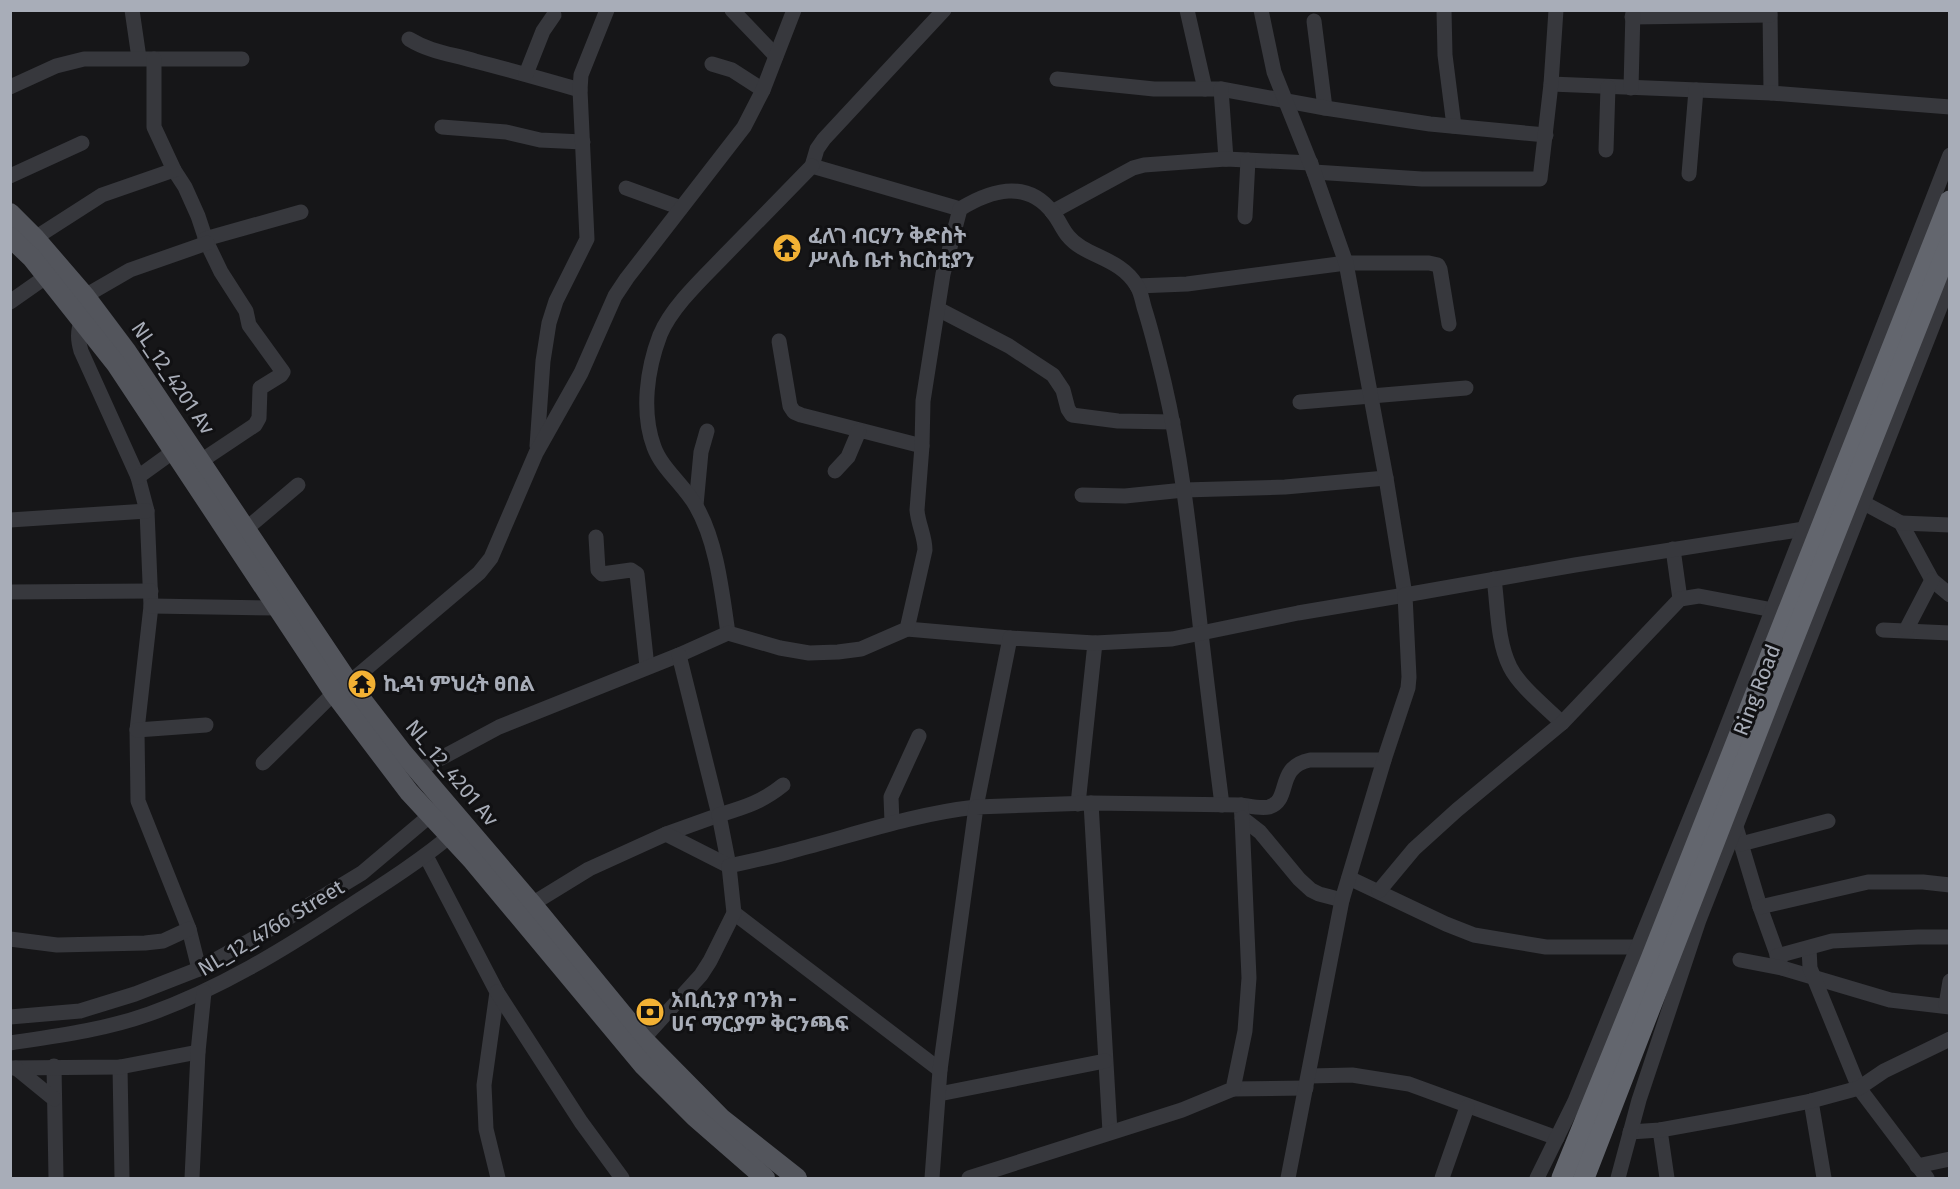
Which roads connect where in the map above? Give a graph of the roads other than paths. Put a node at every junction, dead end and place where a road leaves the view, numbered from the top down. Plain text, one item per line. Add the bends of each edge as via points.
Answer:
1 (132, 10) edge
2 (607, 10) edge
3 (732, 10) edge
4 (794, 10) edge
5 (944, 10) edge
6 (1187, 10) edge
7 (1261, 10) edge
8 (1444, 10) edge
9 (1556, 10) edge
10 (1770, 13) edge
11 (1633, 14) edge
12 (554, 15) dead end
13 (1314, 21) dead end
14 (409, 39) dead end
15 (776, 56) junction
16 (147, 58) junction
17 (242, 59) dead end
18 (712, 64) dead end
19 (526, 74) junction
20 (1057, 79) dead end
21 (1551, 84) junction
22 (10, 87) edge
23 (1608, 87) junction
24 (1205, 88) junction
25 (1631, 88) junction
26 (1221, 89) junction
27 (580, 90) junction
28 (763, 90) junction
29 (1696, 90) junction
30 (1771, 93) junction
31 (1285, 99) junction
32 (1950, 107) edge
33 (1325, 108) junction
34 (1454, 126) junction
35 (442, 127) dead end
36 (1546, 135) junction
37 (583, 142) junction
38 (82, 143) dead end
39 (1606, 150) dead end
40 (1950, 155) edge
41 (1226, 159) junction
42 (1248, 160) junction
43 (812, 166) junction
44 (1313, 168) junction
45 (174, 170) junction
46 (1689, 174) dead end
47 (10, 176) edge
48 (626, 188) dead end
49 (1950, 201) edge
50 (681, 208) junction
51 (960, 209) junction
52 (301, 212) dead end
53 (1052, 212) junction
54 (10, 213) edge
55 (1245, 217) dead end
56 (10, 237) edge
57 (35, 238) junction
58 (206, 241) junction
59 (1950, 243) edge
60 (1346, 263) junction
61 (47, 276) junction
62 (1950, 282) edge
63 (1137, 286) junction
64 (85, 296) junction
65 (10, 302) edge
66 (938, 309) junction
67 (82, 320) junction
68 (1449, 324) dead end
69 (779, 341) dead end
70 (1466, 388) dead end
71 (1371, 396) junction
72 (1300, 402) dead end
73 (1173, 422) junction
74 (707, 431) dead end
75 (859, 431) junction
76 (922, 446) junction
77 (174, 451) junction
78 (536, 453) junction
79 (201, 461) junction
80 (835, 471) dead end
81 (138, 477) junction
82 (1386, 478) junction
83 (298, 485) dead end
84 (1184, 490) junction
85 (1082, 495) dead end
86 (1862, 502) junction
87 (696, 505) junction
88 (147, 511) junction
89 (11, 519) edge
90 (1901, 523) junction
91 (1950, 525) edge
92 (246, 529) junction
93 (1804, 529) junction
94 (596, 537) dead end
95 (1673, 549) junction
96 (1494, 579) junction
97 (1932, 579) junction
98 (10, 592) edge
99 (1948, 592) edge
100 (1404, 595) junction
101 (151, 598) junction
102 (1680, 599) junction
103 (277, 608) junction
104 (1773, 610) junction
105 (908, 629) junction
106 (1883, 630) dead end
107 (1906, 630) junction
108 (1201, 632) junction
109 (728, 633) junction
110 (1950, 633) edge
111 (1010, 638) junction
112 (1095, 643) junction
113 (680, 655) junction
114 (647, 667) junction
115 (341, 688) junction
116 (1562, 723) junction
117 (206, 724) dead end
118 (137, 730) junction
119 (919, 736) dead end
120 (1384, 760) junction
121 (263, 763) dead end
122 (417, 771) junction
123 (783, 784) dead end
124 (1085, 803) junction
125 (1222, 805) junction
126 (976, 807) junction
127 (438, 809) junction
128 (1241, 812) junction
129 (719, 815) junction
130 (1828, 821) dead end
131 (892, 822) junction
132 (1736, 826) junction
133 (457, 830) junction
134 (666, 834) junction
135 (1741, 844) junction
136 (426, 856) junction
137 (729, 866) junction
138 (1348, 878) junction
139 (1950, 885) edge
140 (1379, 891) junction
141 (1342, 900) junction
142 (532, 904) junction
143 (1760, 907) junction
144 (734, 913) junction
145 (189, 929) junction
146 (1950, 937) edge
147 (10, 939) edge
148 (1636, 947) junction
149 (1809, 948) junction
150 (1740, 960) dead end
151 (1780, 962) junction
152 (200, 969) junction
153 (1815, 979) junction
154 (1950, 981) edge
155 (204, 992) junction
156 (496, 992) junction
157 (1948, 1006) edge
158 (10, 1017) edge
159 (644, 1039) junction
160 (1950, 1039) edge
161 (10, 1042) edge
162 (198, 1052) junction
163 (1105, 1061) junction
164 (54, 1066) junction
165 (120, 1067) junction
166 (13, 1068) edge
167 (940, 1070) junction
168 (1307, 1082) junction
169 (1859, 1088) junction
170 (1233, 1089) junction
171 (939, 1094) junction
172 (54, 1100) junction
173 (1811, 1101) junction
174 (1467, 1107) junction
175 (1660, 1130) junction
176 (1110, 1132) junction
177 (1630, 1132) junction
178 (1557, 1138) junction
179 (1950, 1159) edge
180 (1917, 1166) junction
181 (56, 1179) edge
182 (122, 1179) edge
183 (192, 1179) edge
184 (498, 1179) edge
185 (622, 1179) edge
186 (765, 1179) edge
187 (797, 1179) edge
188 (932, 1179) edge
189 (969, 1179) edge
190 (1287, 1179) edge
191 (1442, 1179) edge
192 (1537, 1179) edge
193 (1562, 1179) edge
194 (1584, 1179) edge
195 (1618, 1179) edge
196 (1667, 1179) edge
197 (1824, 1179) edge
198 (1927, 1179) edge

1 - 16 street
2 - 27 street
3 - 15 street
4 - 15 street
5 - 43 street via 824,139
6 - 24 street
7 - 31 street via 1274,72
8 - 34 street
9 - 21 street
10 - 11 street
10 - 30 street
11 - 25 street
12 - 19 street via 543,31
13 - 33 street
14 - 19 street via 423,48
15 - 28 street
16 - 17 street
16 - 22 street via 70,61
16 - 45 street via 154,127
18 - 28 street via 732,70
19 - 27 street
20 - 24 street via 1154,89
21 - 23 street
21 - 36 street
23 - 25 street
23 - 39 street
24 - 26 street
25 - 29 street
26 - 31 street
26 - 41 street
27 - 37 street
28 - 50 street via 744,127
29 - 30 street
29 - 46 street
30 - 32 street
31 - 33 street
31 - 44 street
33 - 34 street
34 - 36 street
35 - 37 street
36 - 44 street via 1539,179 1422,179
37 - 78 street via 587,239 549,323
38 - 47 street
40 - 93 street
41 - 42 street
41 - 53 street via 1133,168
42 - 44 street
42 - 55 street
43 - 51 street
43 - 87 street via 706,273 661,334 647,393 651,434 660,460
44 - 60 street
45 - 57 street via 102,195
45 - 58 street via 189,194
48 - 50 street
49 - 193 highway, Ring Road
50 - 78 street via 615,296 581,373
51 - 53 street via 997,192 1024,192
51 - 66 street
52 - 58 street
53 - 63 street via 1076,243 1115,264
54 - 57 main road, NL_12_4201 Av
56 - 61 main road, NL_12_4201 Av
57 - 64 main road, NL_12_4201 Av
58 - 64 street via 130,270
58 - 79 street via 246,311 249,325 283,372 260,387 259,418 255,425
59 - 194 highway, Ring Road
60 - 63 street via 1187,284
60 - 68 street via 1438,265
60 - 71 street
61 - 65 street
61 - 67 main road, NL_12_4201 Av
62 - 86 street
63 - 73 street
64 - 79 main road, NL_12_4201 Av
66 - 73 street via 1009,346 1053,375 1072,415
66 - 76 street via 923,401
67 - 77 main road, NL_12_4201 Av
67 - 81 street via 78,329 81,351
69 - 75 street via 794,412
70 - 71 street
71 - 72 street
71 - 82 street
73 - 84 street
74 - 87 street
75 - 76 street
75 - 80 street via 848,457
76 - 105 street via 917,510 925,550
77 - 81 street
77 - 103 main road, NL_12_4201 Av
78 - 115 street via 491,558 479,573
79 - 92 main road, NL_12_4201 Av
81 - 88 street
82 - 84 street
82 - 100 street
83 - 92 street
84 - 85 street via 1125,496
84 - 108 street
86 - 90 street
86 - 132 street
87 - 109 street via 712,546
88 - 89 street
88 - 101 street
90 - 91 street
90 - 97 street
92 - 115 main road, NL_12_4201 Av
93 - 95 street
93 - 104 street
94 - 114 street via 598,570 602,574 631,570 637,574
95 - 96 street
95 - 102 street
96 - 100 street
96 - 116 street via 1510,667
97 - 99 street
97 - 107 street
98 - 101 street
100 - 108 street
100 - 120 street via 1408,688
101 - 103 street
101 - 118 street
102 - 104 street via 1700,596
102 - 116 street
103 - 115 main road, NL_12_4201 Av
104 - 148 street
105 - 109 street via 861,649 809,653
105 - 111 street
106 - 107 street
107 - 110 street
108 - 112 street via 1172,639
108 - 125 street
109 - 113 street
111 - 112 street
111 - 126 street
112 - 124 street
113 - 114 street
113 - 129 street
114 - 122 street via 499,727
115 - 121 street
115 - 122 main road, NL_12_4201 Av
115 - 127 main road, NL_12_4201 Av via 403,784
116 - 140 street via 1414,849
117 - 118 street
118 - 145 street via 138,801
119 - 131 street via 891,797
120 - 128 street via 1301,762 1293,767 1273,806
120 - 138 street
122 - 127 main road, NL_12_4201 Av
123 - 129 street via 754,804
124 - 125 street
124 - 126 street
124 - 163 street
125 - 128 street
126 - 131 street
126 - 167 street
127 - 133 main road, NL_12_4201 Av
127 - 152 street, NL_12_4766 Street via 362,873
128 - 141 street via 1311,890
128 - 170 street via 1249,978 1245,1032
129 - 134 street
129 - 137 street
130 - 135 street
131 - 137 street
132 - 135 street
132 - 177 street via 1699,920
133 - 136 street, NL_12_4766 Street
133 - 142 main road, NL_12_4201 Av
133 - 186 main road, NL_12_4201 Av via 644,1066
134 - 137 street
134 - 142 street via 589,869
135 - 143 street
136 - 155 street, NL_12_4766 Street via 251,968
136 - 156 street
137 - 144 street
138 - 140 street
138 - 141 street
139 - 143 street via 1868,882
140 - 148 street via 1474,935 1546,947
141 - 168 street
142 - 159 main road, NL_12_4201 Av
143 - 151 street
144 - 159 street via 701,975
144 - 167 street
145 - 147 street via 145,943 57,945
145 - 152 street
146 - 149 street via 1833,941
148 - 178 street
149 - 151 street
149 - 153 street
150 - 151 street
151 - 153 street
152 - 158 street, NL_12_4766 Street via 80,1011
153 - 157 street via 1890,1000
153 - 169 street
154 - 157 street
155 - 161 street, NL_12_4766 Street via 147,1015 93,1029
155 - 162 street
156 - 184 street via 484,1085 486,1129
156 - 185 street
159 - 187 main road, NL_12_4201 Av via 721,1118
160 - 169 street via 1884,1071
162 - 165 street
162 - 183 street
163 - 171 street
163 - 176 street
164 - 165 street
164 - 166 street
164 - 172 street
165 - 182 street
166 - 172 street
167 - 171 street
168 - 170 street
168 - 174 street via 1352,1075 1391,1080
168 - 190 street
169 - 173 street
169 - 180 street
170 - 176 street
171 - 188 street
172 - 181 street
173 - 175 street
173 - 197 street
174 - 178 street
174 - 191 street
175 - 177 street
175 - 196 street
176 - 189 street
177 - 195 street
178 - 192 street
179 - 180 street
180 - 198 street

